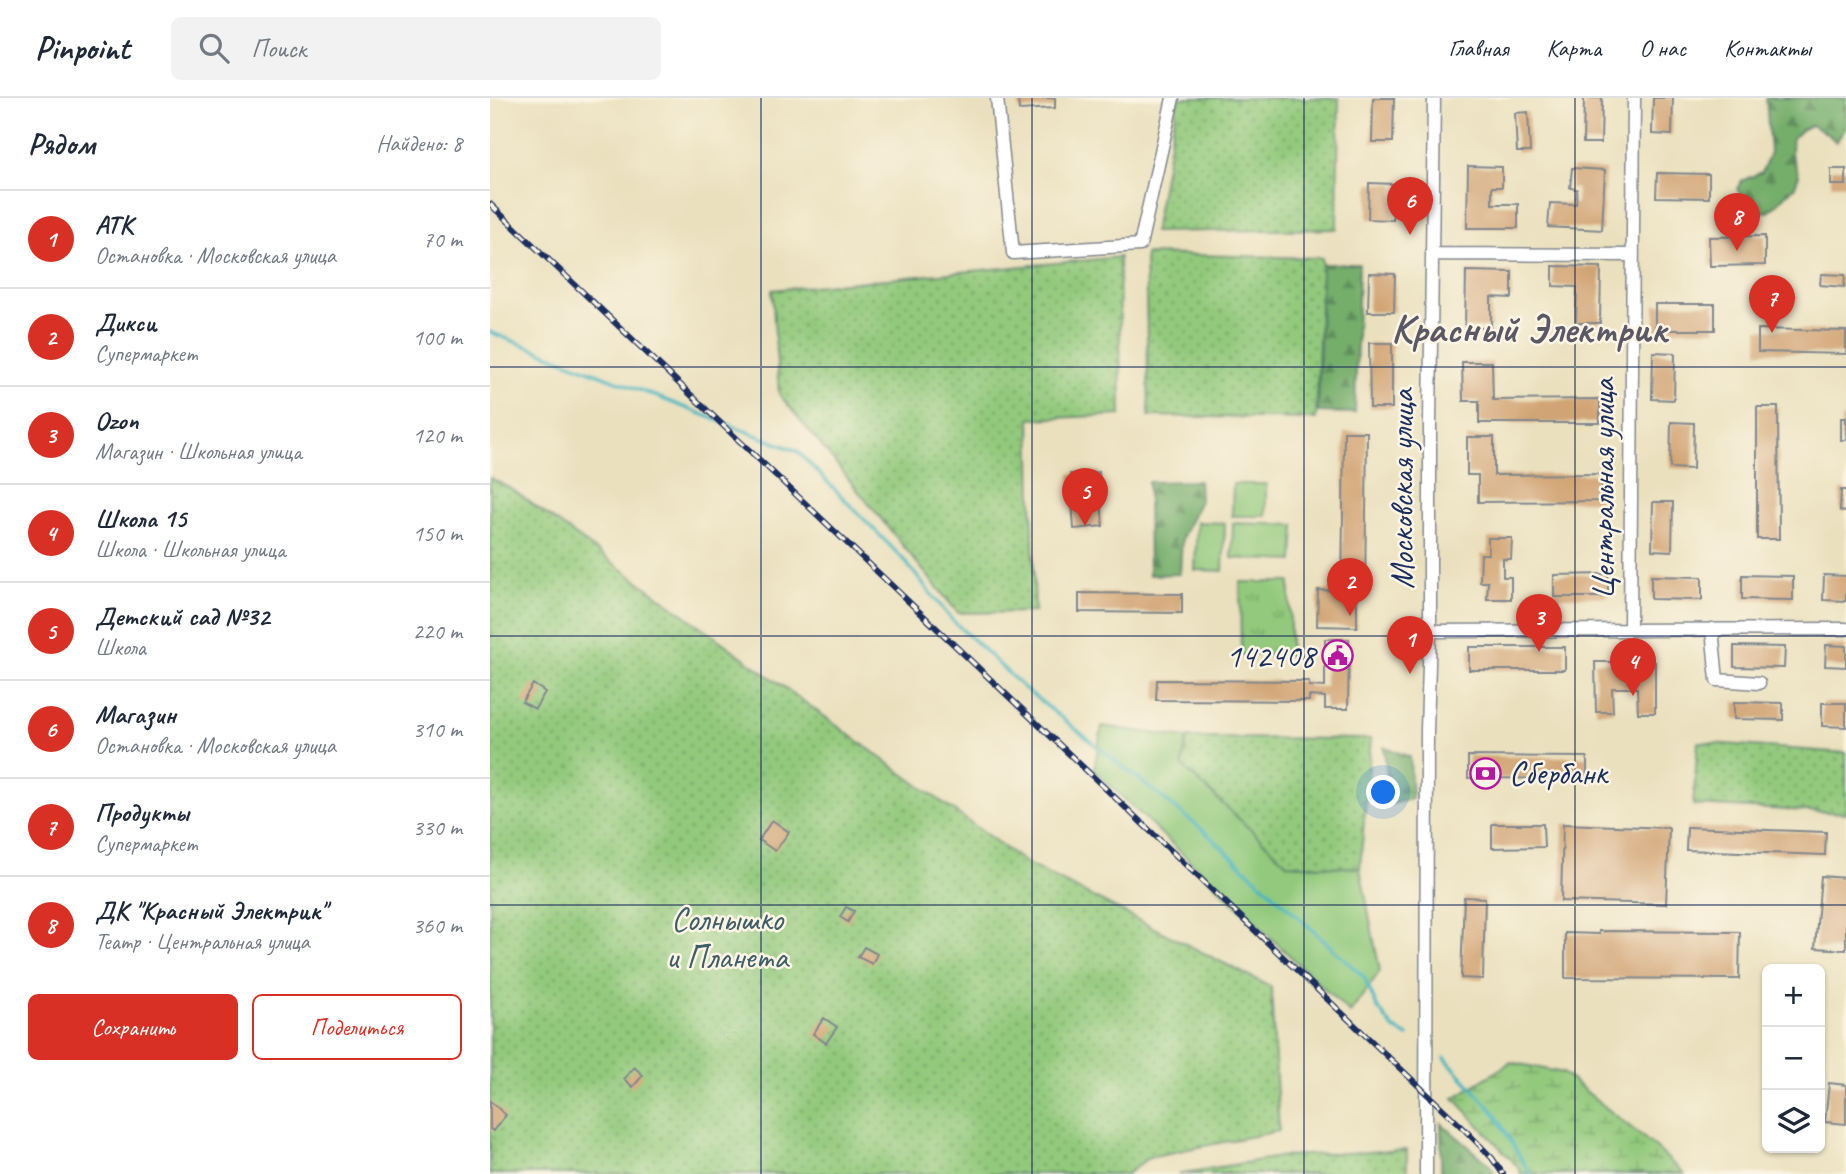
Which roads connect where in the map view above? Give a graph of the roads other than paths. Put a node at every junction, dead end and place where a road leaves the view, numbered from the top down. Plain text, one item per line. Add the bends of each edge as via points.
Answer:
1 (997, 98) edge
2 (1173, 98) edge
3 (1434, 98) edge
4 (1634, 98) edge
5 (1433, 254) junction
6 (1633, 256) junction
7 (1630, 629) junction
8 (1712, 629) junction
9 (1846, 629) edge
10 (1430, 631) junction
11 (1759, 683) dead end
12 (1426, 1174) edge

1 - 2 street via 1013,253 1140,245
3 - 5 street, Московская улица
4 - 6 street, Центральная улица
5 - 6 street
5 - 10 street, Московская улица
6 - 7 street, Центральная улица
7 - 8 street
7 - 10 street
8 - 9 street
8 - 11 street via 1717,680
10 - 12 street, Московская улица

